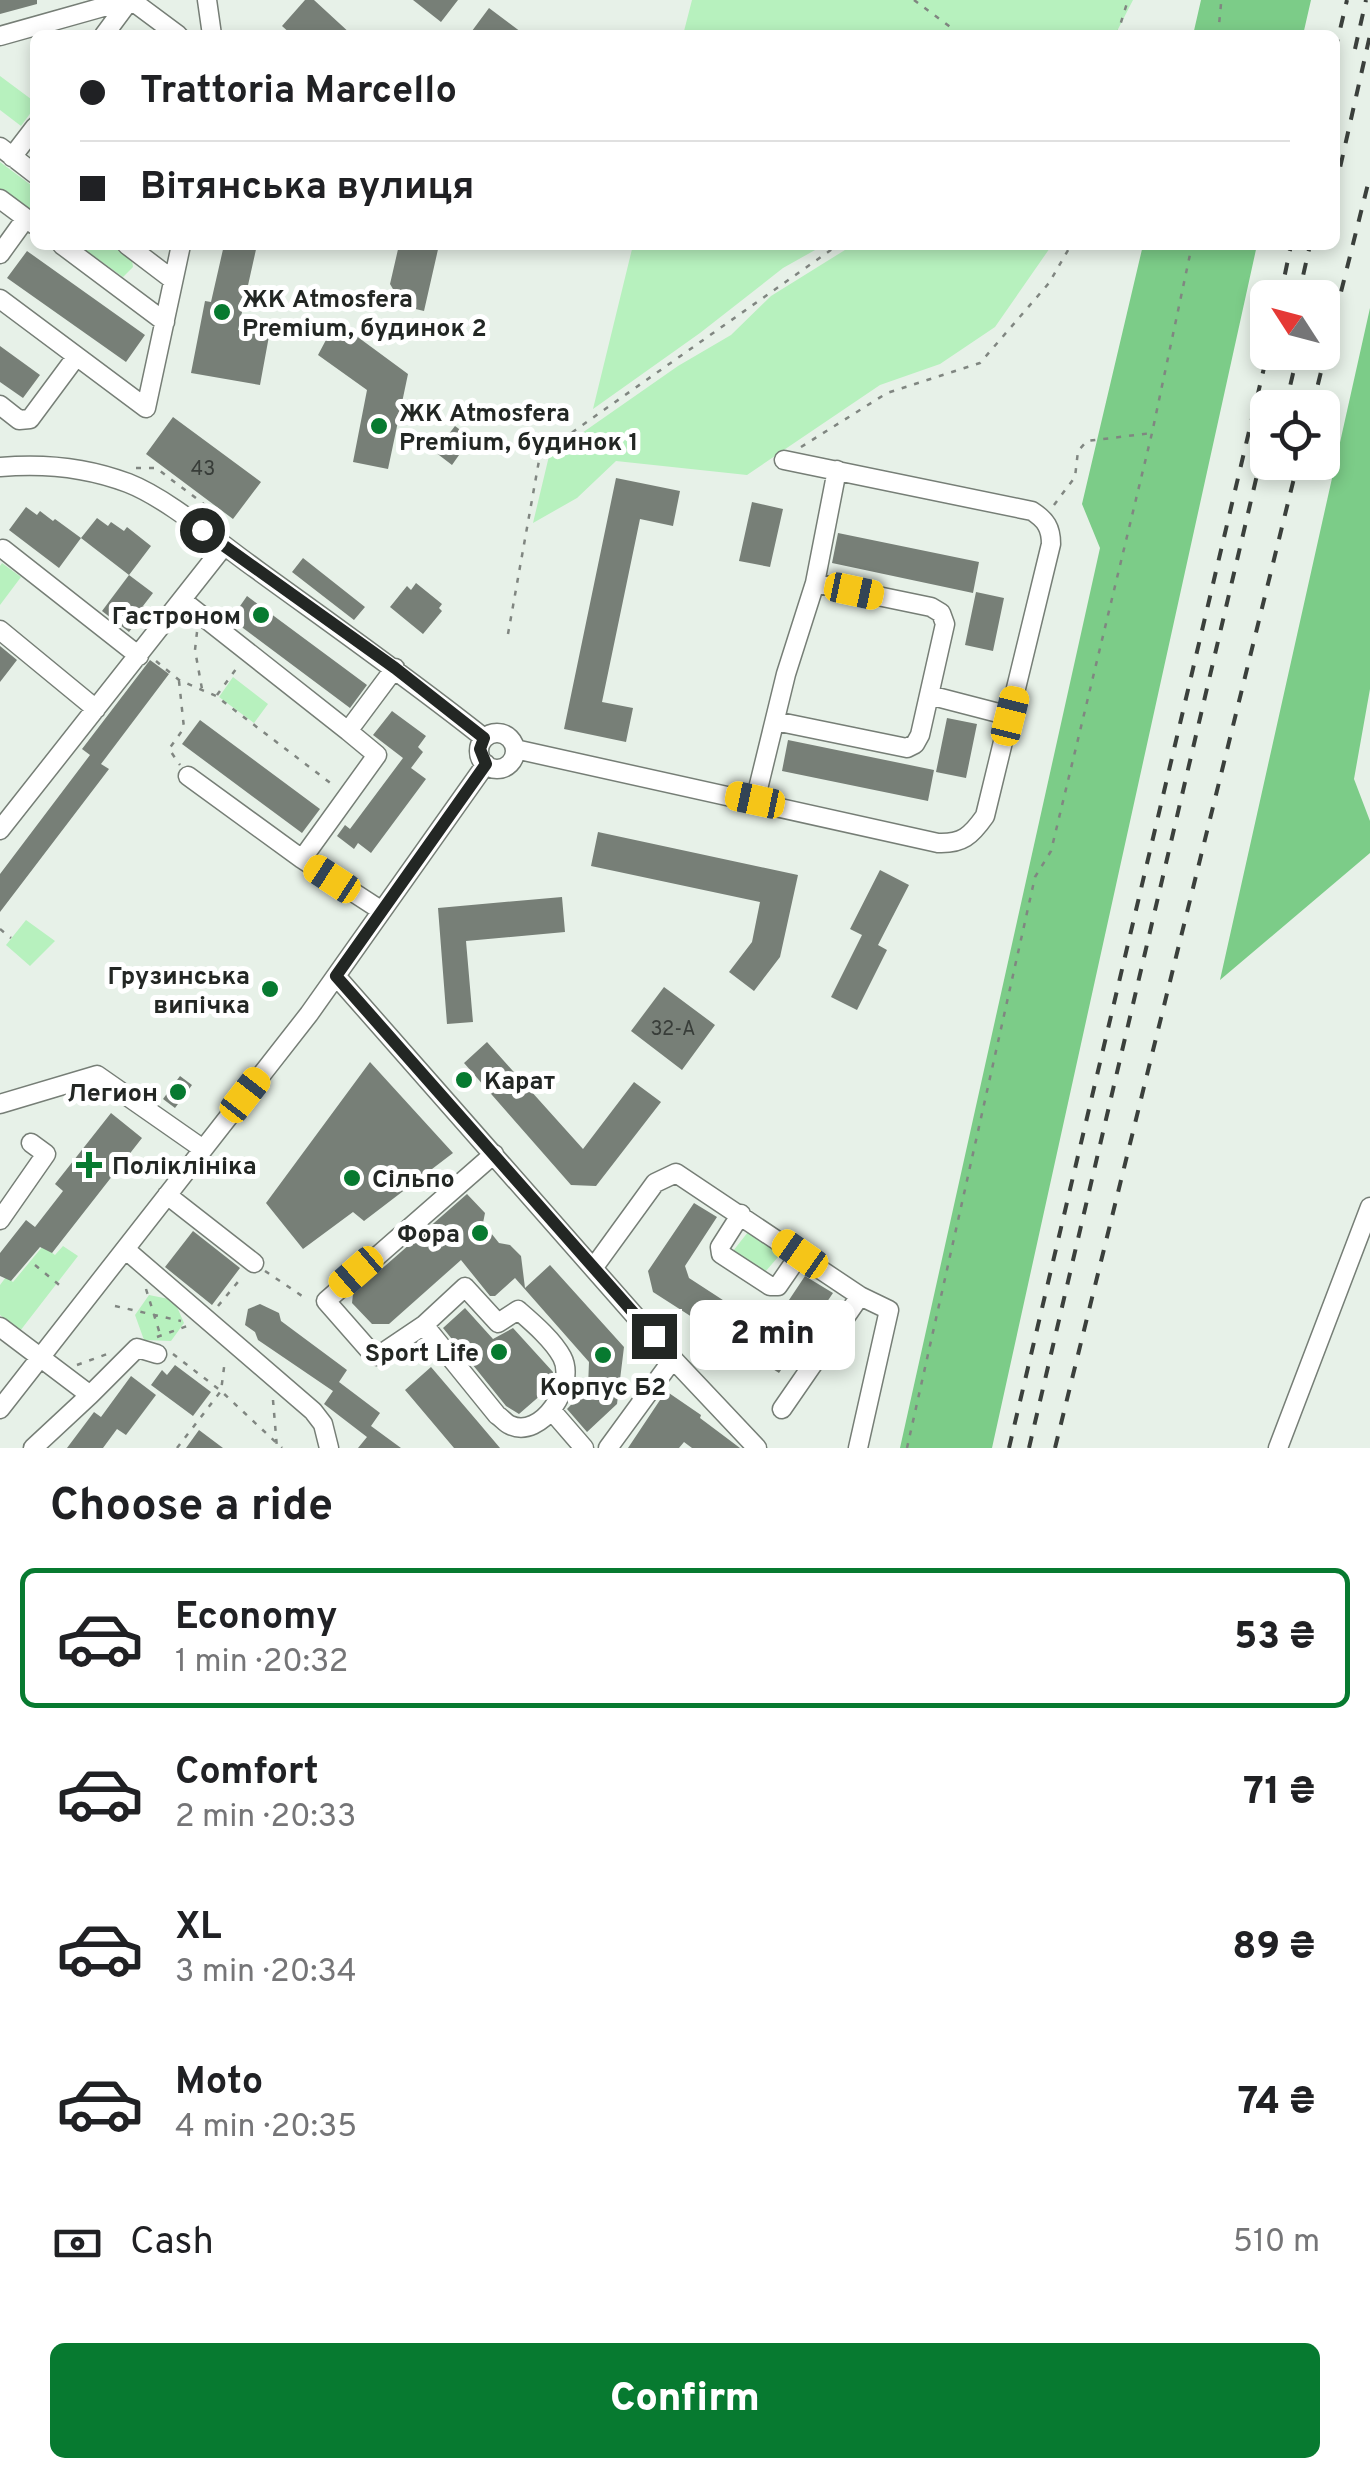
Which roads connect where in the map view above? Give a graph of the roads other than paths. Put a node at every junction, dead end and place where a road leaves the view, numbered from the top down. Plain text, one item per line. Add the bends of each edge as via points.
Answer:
1 (129, 0) edge
2 (208, 0) edge
3 (108, 30) edge
4 (171, 30) edge
5 (211, 30) edge
6 (0, 36) edge
7 (30, 131) edge
8 (6, 152) edge
9 (30, 170) edge
10 (0, 199) edge
11 (30, 221) edge
12 (30, 223) edge
13 (69, 250) edge
14 (134, 250) edge
15 (180, 250) edge
16 (0, 254) edge
17 (173, 280) junction
18 (0, 299) edge
19 (165, 322) junction
20 (76, 357) junction
21 (0, 405) edge
22 (784, 460) road end
23 (0, 467) edge
24 (837, 470) junction
25 (224, 546) junction
26 (1, 550) edge
27 (816, 583) junction
28 (182, 600) junction
29 (0, 630) edge
30 (141, 653) junction
31 (395, 668) junction
32 (929, 695) junction
33 (96, 708) junction
34 (1010, 716) junction
35 (775, 720) junction
36 (348, 730) junction
37 (484, 738) junction
38 (515, 750) junction
39 (486, 764) junction
40 (188, 776) road end
41 (755, 800) junction
42 (0, 830) edge
43 (302, 859) junction
44 (382, 911) junction
45 (336, 976) junction
46 (0, 1104) edge
47 (31, 1143) dead end
48 (203, 1149) junction
49 (494, 1154) junction
50 (167, 1196) junction
51 (1369, 1210) edge
52 (741, 1214) junction
53 (0, 1220) edge
54 (125, 1249) junction
55 (800, 1254) junction
56 (254, 1262) road end
57 (594, 1268) junction
58 (860, 1296) junction
59 (424, 1325) junction
60 (0, 1326) edge
61 (158, 1345) road end
62 (39, 1358) junction
63 (674, 1360) junction
64 (90, 1395) junction
65 (0, 1409) edge
66 (782, 1409) dead end
67 (552, 1412) junction
68 (33, 1448) edge
69 (329, 1448) edge
70 (584, 1448) edge
71 (608, 1448) edge
72 (758, 1448) edge
73 (858, 1448) edge
74 (1278, 1448) edge

1 - 3 street
1 - 4 street
1 - 6 street
2 - 5 street
7 - 8 street
8 - 9 street
10 - 11 street
12 - 16 street
13 - 19 street
14 - 17 street
15 - 17 street
17 - 19 street
18 - 20 street
19 - 20 street via 146,408
20 - 21 street via 30,420
22 - 24 street
23 - 25 street via 70,466 131,484
24 - 27 street
24 - 34 street via 1032,511 1044,519 1052,544
25 - 28 street
25 - 31 street
26 - 30 street
27 - 32 street via 941,613
27 - 35 street
28 - 30 street
28 - 36 street
29 - 33 street
30 - 33 street
31 - 36 street
31 - 37 street
32 - 34 street
32 - 35 street via 920,735 907,748
33 - 42 street
34 - 41 street via 985,816 958,844
35 - 41 street
36 - 43 street via 378,755
37 - 38 street via 506,735
37 - 39 street
38 - 39 street via 503,768
38 - 41 street
39 - 44 street
40 - 43 street
43 - 44 street
44 - 45 street
45 - 48 street
45 - 49 street
46 - 48 street via 97,1075
47 - 53 street via 46,1154
48 - 50 street
49 - 57 street
49 - 59 street via 326,1301 378,1356
50 - 54 street
50 - 56 street
51 - 74 street
52 - 55 street
52 - 55 street via 721,1254 770,1286 778,1286
52 - 57 street via 686,1176 666,1176
54 - 62 street
54 - 69 street via 324,1424
55 - 58 street
57 - 63 street
58 - 66 street
58 - 73 street via 889,1310
59 - 67 street via 510,1426 524,1427
59 - 67 street via 465,1287 498,1323 518,1310 563,1358 563,1391
60 - 62 street
61 - 64 street via 137,1348
62 - 64 street
62 - 65 street
63 - 71 street
63 - 72 street
64 - 68 street
67 - 70 street

